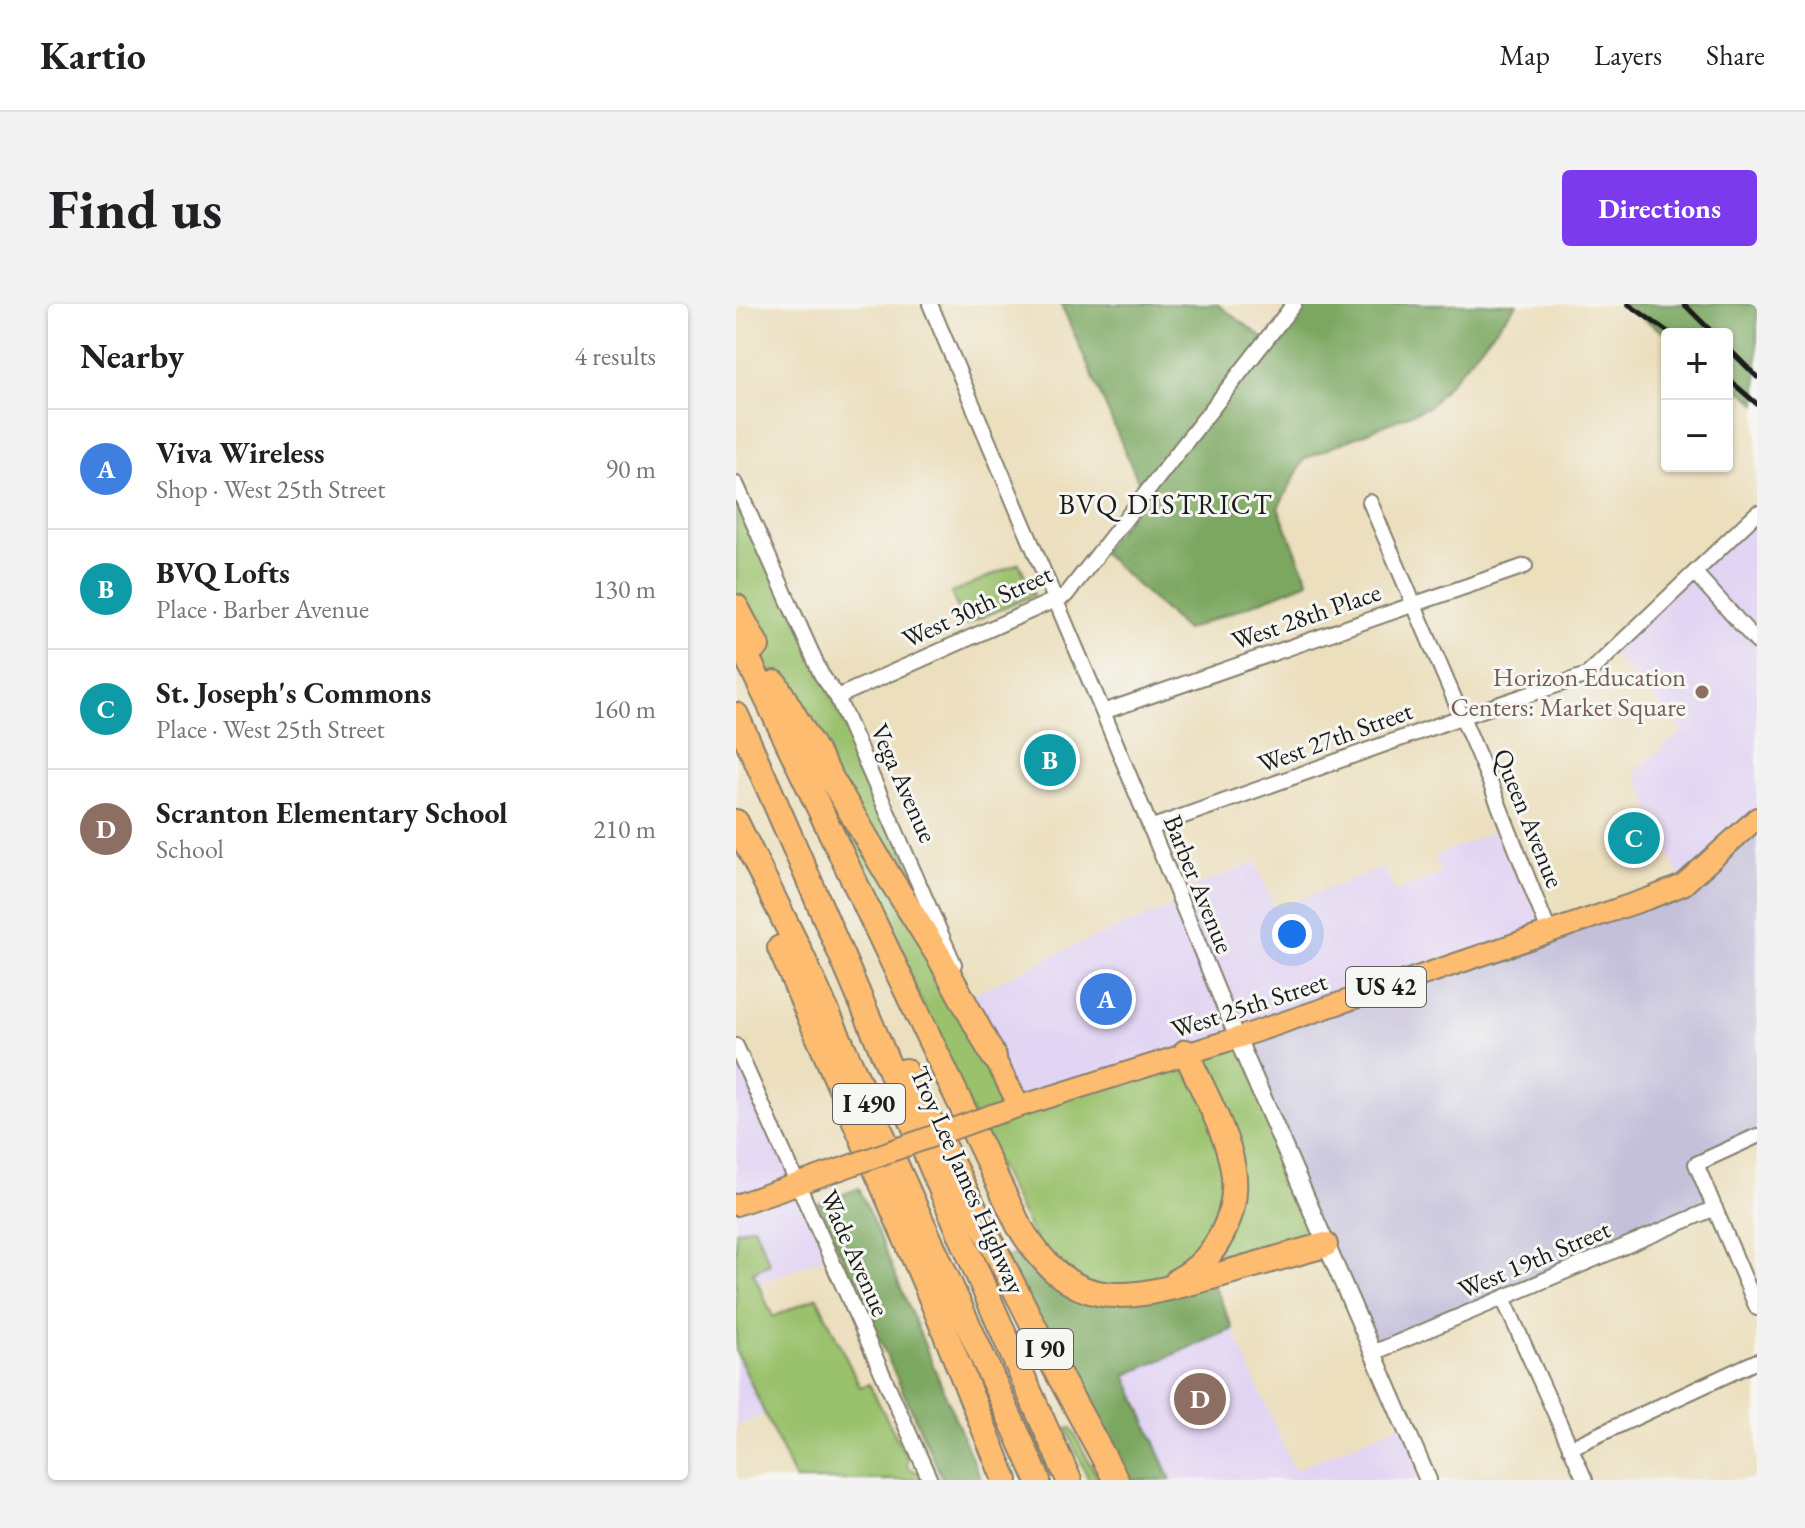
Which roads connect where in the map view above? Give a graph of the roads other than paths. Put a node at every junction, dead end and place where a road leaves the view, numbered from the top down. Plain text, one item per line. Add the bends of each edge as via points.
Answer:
1 (930, 304) edge
2 (1294, 304) edge
3 (736, 484) edge
4 (1370, 502) dead end
5 (1757, 513) edge
6 (1525, 566) dead end
7 (1695, 573) junction
8 (1056, 600) junction
9 (1414, 605) junction
10 (736, 607) edge
11 (736, 634) edge
12 (1757, 642) edge
13 (837, 697) junction
14 (1103, 712) junction
15 (736, 715) edge
16 (1461, 717) junction
17 (1757, 818) edge
18 (736, 822) edge
19 (1150, 828) junction
20 (736, 837) edge
21 (820, 900) junction
22 (1549, 932) junction
23 (1237, 1038) junction
24 (736, 1046) edge
25 (1186, 1052) junction
26 (994, 1057) junction
27 (1019, 1106) junction
28 (1757, 1136) edge
29 (798, 1184) junction
30 (736, 1205) edge
31 (1715, 1208) junction
32 (1325, 1245) junction
33 (1153, 1293) junction
34 (1503, 1298) junction
35 (1757, 1308) edge
36 (943, 1329) junction
37 (1373, 1353) junction
38 (1757, 1361) edge
39 (1570, 1448) junction
40 (930, 1480) edge
41 (995, 1480) edge
42 (1005, 1480) edge
43 (1038, 1480) edge
44 (1069, 1480) edge
45 (1116, 1480) edge
46 (1428, 1480) edge
47 (1585, 1480) edge

1 - 8 street, Barber Avenue
2 - 8 street, West 30th Street via 1069,591
3 - 13 street, Vega Avenue via 821,674
4 - 9 street, Queen Avenue
5 - 7 street, West 27th Street
6 - 9 street, West 28th Place
7 - 12 street
7 - 16 street, West 27th Street via 1587,675
8 - 13 street, West 30th Street
8 - 14 street, Barber Avenue
9 - 14 street, West 28th Place
9 - 16 street, Queen Avenue
10 - 26 highway via 784,699
11 - 33 highway via 1032,1248 1050,1269 1082,1289 1122,1297
13 - 26 street, Vega Avenue
14 - 19 street, Barber Avenue
15 - 21 highway, I 90
16 - 19 street, West 27th Street
16 - 22 street, Queen Avenue
17 - 22 main road, West 25th Street / US 42 via 1683,885
18 - 43 highway, I 490
19 - 23 street, Barber Avenue
20 - 36 highway
21 - 44 highway, Troy Lee James Highway / I 490 via 910,1120
21 - 45 highway, I 90
22 - 23 main road, West 25th Street / US 42
23 - 25 main road, West 25th Street / US 42
23 - 32 street, Barber Avenue
24 - 29 street, Wade Avenue
25 - 27 main road, West 25th Street / US 42
25 - 33 highway via 1225,1143 1233,1169 1233,1196 1219,1241 1203,1262
26 - 27 main road, Vega Avenue
27 - 29 main road, West 25th Street / US 42, bridge
28 - 31 street via 1696,1164
29 - 30 main road, West 25th Street / US 42
29 - 40 street, Wade Avenue
31 - 34 street, West 19th Street
31 - 35 street
32 - 33 highway
32 - 37 street, Barber Avenue
34 - 37 street, West 19th Street
34 - 39 street
36 - 41 highway
36 - 42 highway
37 - 46 street, Barber Avenue
38 - 39 street
39 - 47 street

